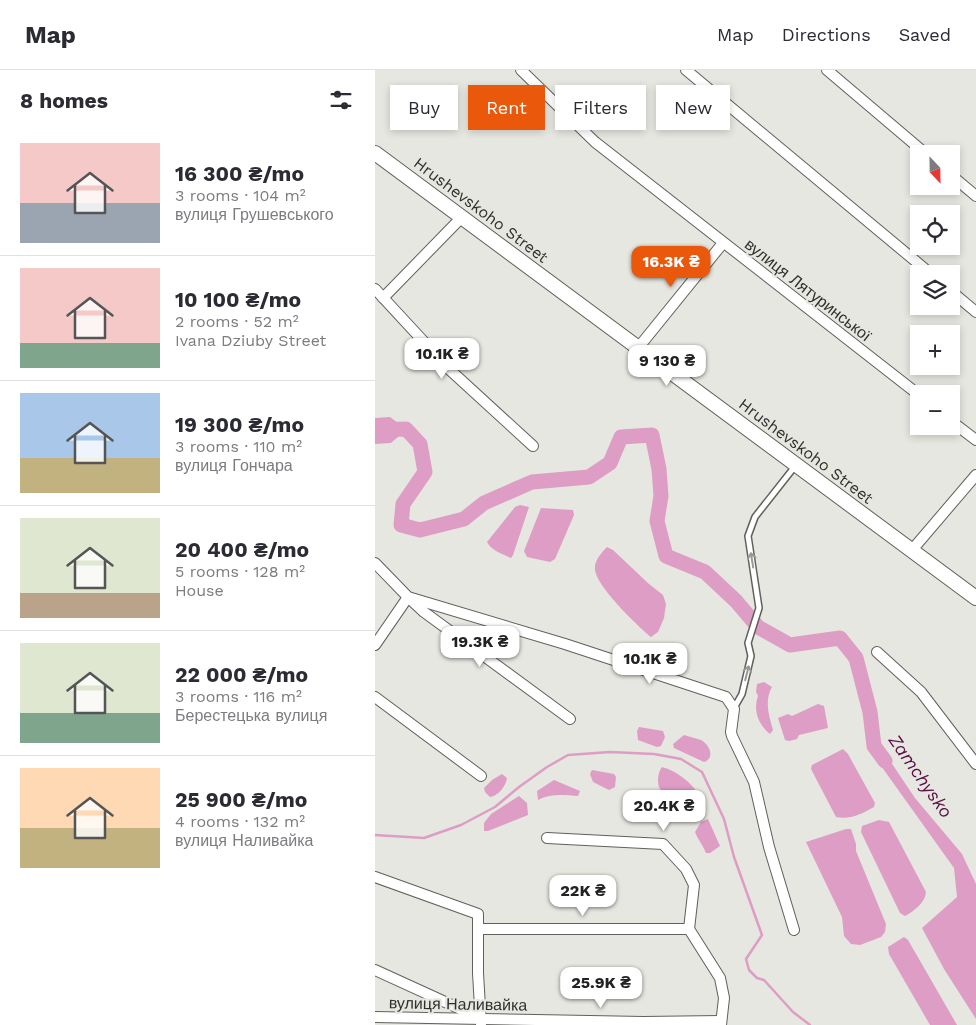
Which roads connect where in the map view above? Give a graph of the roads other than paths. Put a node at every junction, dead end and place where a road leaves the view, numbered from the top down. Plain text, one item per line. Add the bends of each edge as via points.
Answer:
1 (521, 70) edge
2 (686, 70) edge
3 (827, 70) edge
4 (915, 145) edge
5 (375, 153) edge
6 (960, 183) edge
7 (976, 196) edge
8 (462, 218) junction
9 (723, 243) junction
10 (920, 265) edge
11 (375, 289) edge
12 (383, 298) junction
13 (960, 299) edge
14 (976, 312) edge
15 (638, 348) junction
16 (910, 388) edge
17 (960, 428) edge
18 (976, 440) edge
19 (533, 446) dead end
20 (796, 465) junction
21 (976, 475) edge
22 (911, 550) junction
23 (375, 563) edge
24 (408, 597) junction
25 (976, 598) edge
26 (375, 645) edge
27 (877, 652) dead end
28 (375, 697) edge
29 (734, 709) junction
30 (570, 719) dead end
31 (976, 764) edge
32 (481, 776) dead end
33 (547, 838) dead end
34 (375, 877) edge
35 (689, 929) junction
36 (478, 930) junction
37 (794, 930) dead end
38 (375, 970) edge
39 (375, 1017) edge
40 (481, 1022) edge
41 (721, 1023) edge

1 - 9 street, вулиця Лятуринської via 595,142
2 - 10 street
3 - 4 street
5 - 8 street, Hrushevskoho Street
6 - 7 street
8 - 12 street
8 - 15 street, Hrushevskoho Street
9 - 15 street
9 - 16 street, вулиця Лятуринської
11 - 12 street
12 - 19 street via 450,370
13 - 14 street
15 - 20 street, Hrushevskoho Street
17 - 18 street
20 - 22 street, Hrushevskoho Street
29 -> 20 lane via 742,694 751,656 748,643 759,608 749,536 755,517
21 - 22 street
22 - 25 street, Hrushevskoho Street
23 - 24 street
24 - 26 street
24 - 29 street via 726,697
24 - 30 street
27 - 31 street via 921,692
28 - 32 street
29 - 37 street via 732,736 754,782
33 - 35 street via 663,844 686,868 694,886
34 - 36 street via 478,914
35 - 36 street
35 - 41 street via 720,978 723,998
36 - 40 street
38 - 40 street
39 - 40 street, вулиця Наливайка
40 - 41 street, вулиця Наливайка

